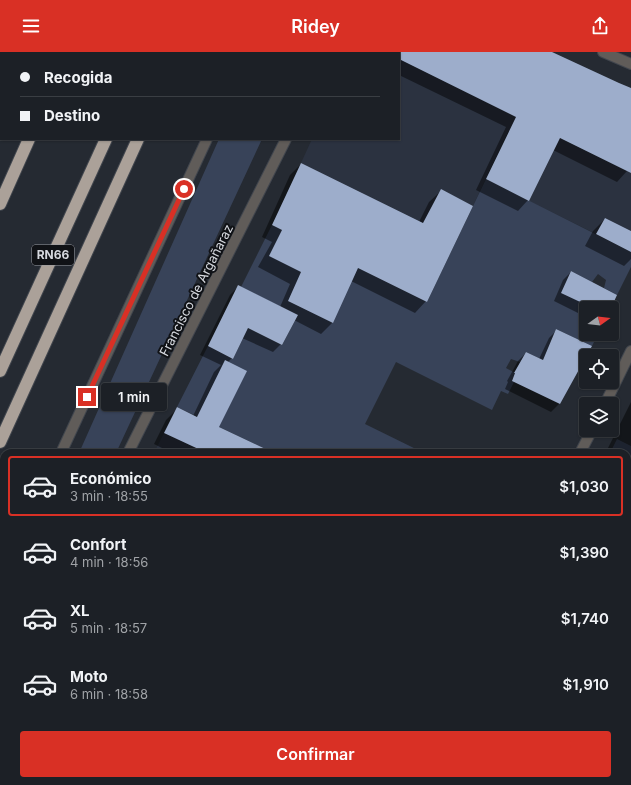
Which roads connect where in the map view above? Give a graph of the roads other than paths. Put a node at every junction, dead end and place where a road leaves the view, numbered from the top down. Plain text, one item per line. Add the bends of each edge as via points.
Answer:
1 (603, 52) edge
2 (631, 64) edge
3 (29, 140) edge
4 (106, 140) edge
5 (138, 140) edge
6 (207, 140) edge
7 (285, 140) edge
8 (0, 204) edge
9 (631, 351) edge
10 (0, 371) edge
11 (608, 397) edge
12 (588, 437) edge
13 (0, 442) edge
14 (63, 449) edge
15 (130, 449) edge
16 (582, 449) edge

1 - 2 street
3 - 8 highway
4 - 10 highway, RN66
5 - 13 highway
6 - 14 street
7 - 15 street, Francisco de Argañaraz
9 - 11 street
12 - 16 street

